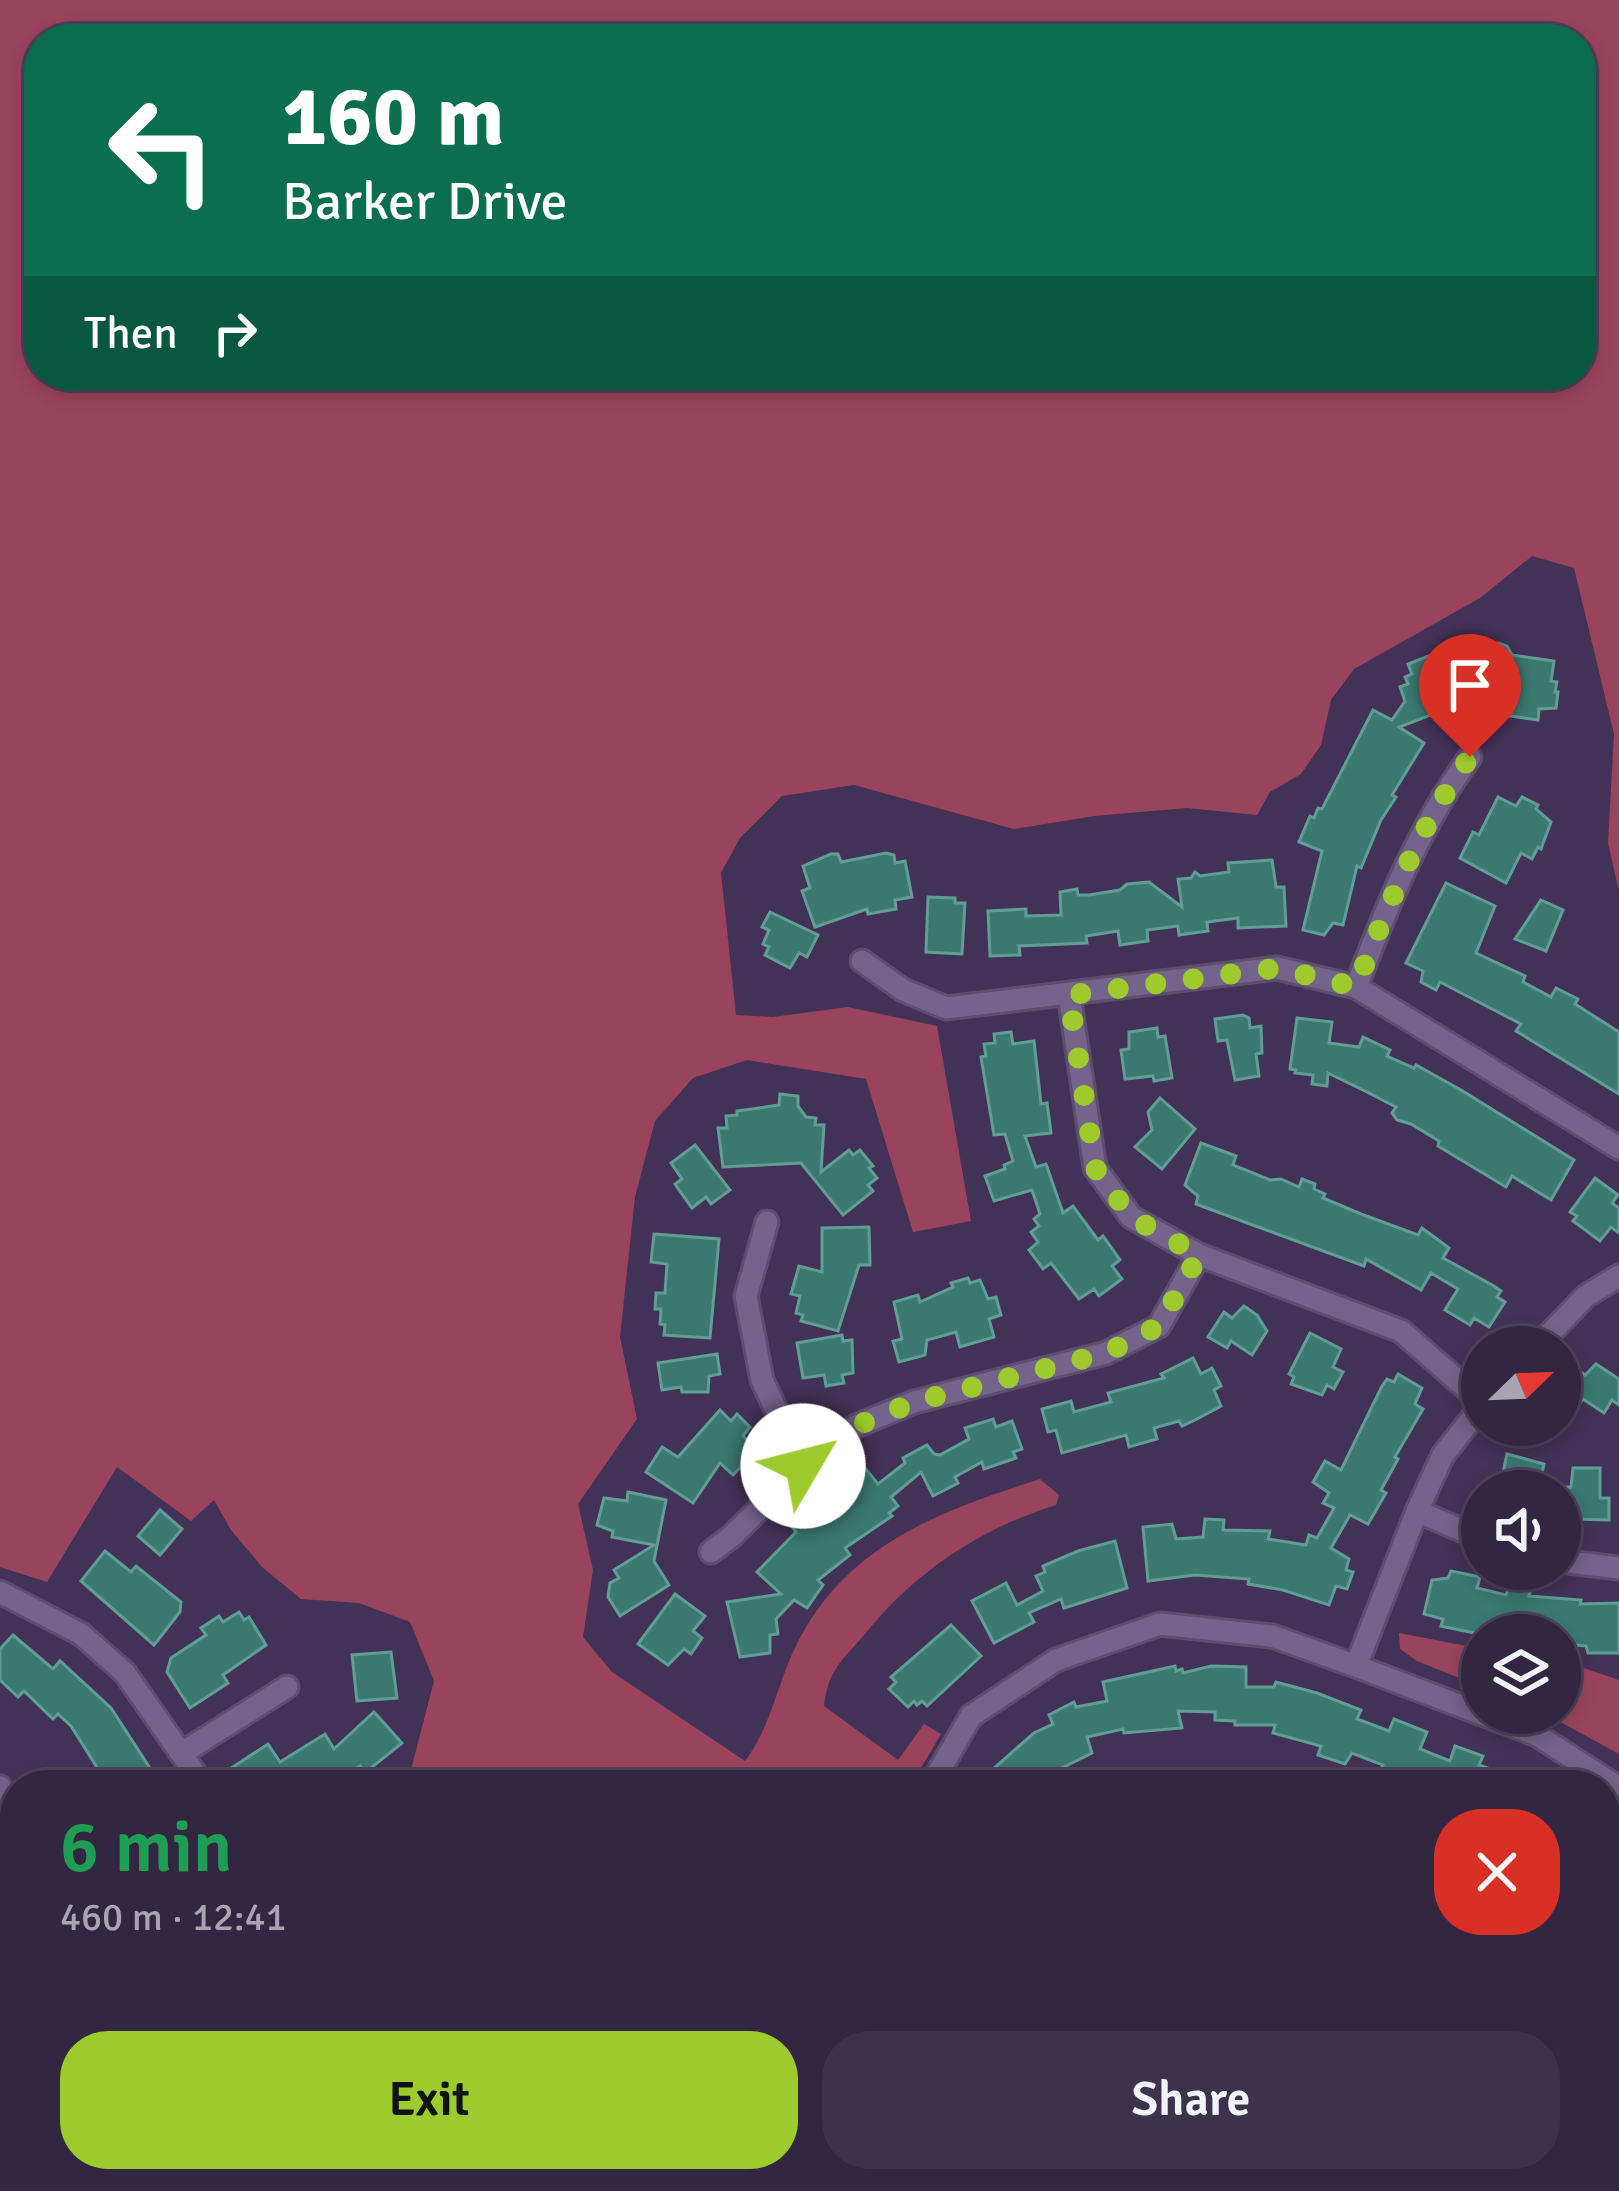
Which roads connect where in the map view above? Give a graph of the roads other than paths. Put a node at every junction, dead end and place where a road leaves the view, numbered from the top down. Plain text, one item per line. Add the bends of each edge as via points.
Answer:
1 (1470, 757) dead end
2 (862, 962) dead end
3 (1356, 987) junction
4 (1069, 995) junction
5 (1619, 1148) edge
6 (767, 1222) dead end
7 (1199, 1255) junction
8 (1619, 1276) edge
9 (1558, 1326) edge
10 (1461, 1385) edge
11 (1461, 1432) edge
12 (803, 1466) junction
13 (1417, 1511) junction
14 (1461, 1530) edge
15 (711, 1552) dead end
16 (1581, 1563) edge
17 (1619, 1568) edge
18 (0, 1592) edge
19 (1356, 1666) junction
20 (287, 1687) dead end
21 (182, 1753) junction
22 (193, 1770) edge
23 (940, 1770) edge
24 (1591, 1770) edge

1 - 3 street via 1394,887
2 - 4 street via 946,1008
3 - 4 street via 1277,968
3 - 5 street
4 - 7 street via 1095,1168 1131,1217
6 - 12 street via 746,1296 762,1380
7 - 10 street via 1401,1331
7 - 12 street via 1159,1326 1106,1353 914,1402 856,1426
8 - 9 street
11 - 13 street
12 - 15 street
13 - 14 street
13 - 19 street
16 - 17 street
18 - 21 street via 82,1634 125,1672
19 - 23 street via 1271,1636 1160,1624 1056,1660 970,1716
19 - 24 street via 1537,1736
20 - 21 street
21 - 22 street

